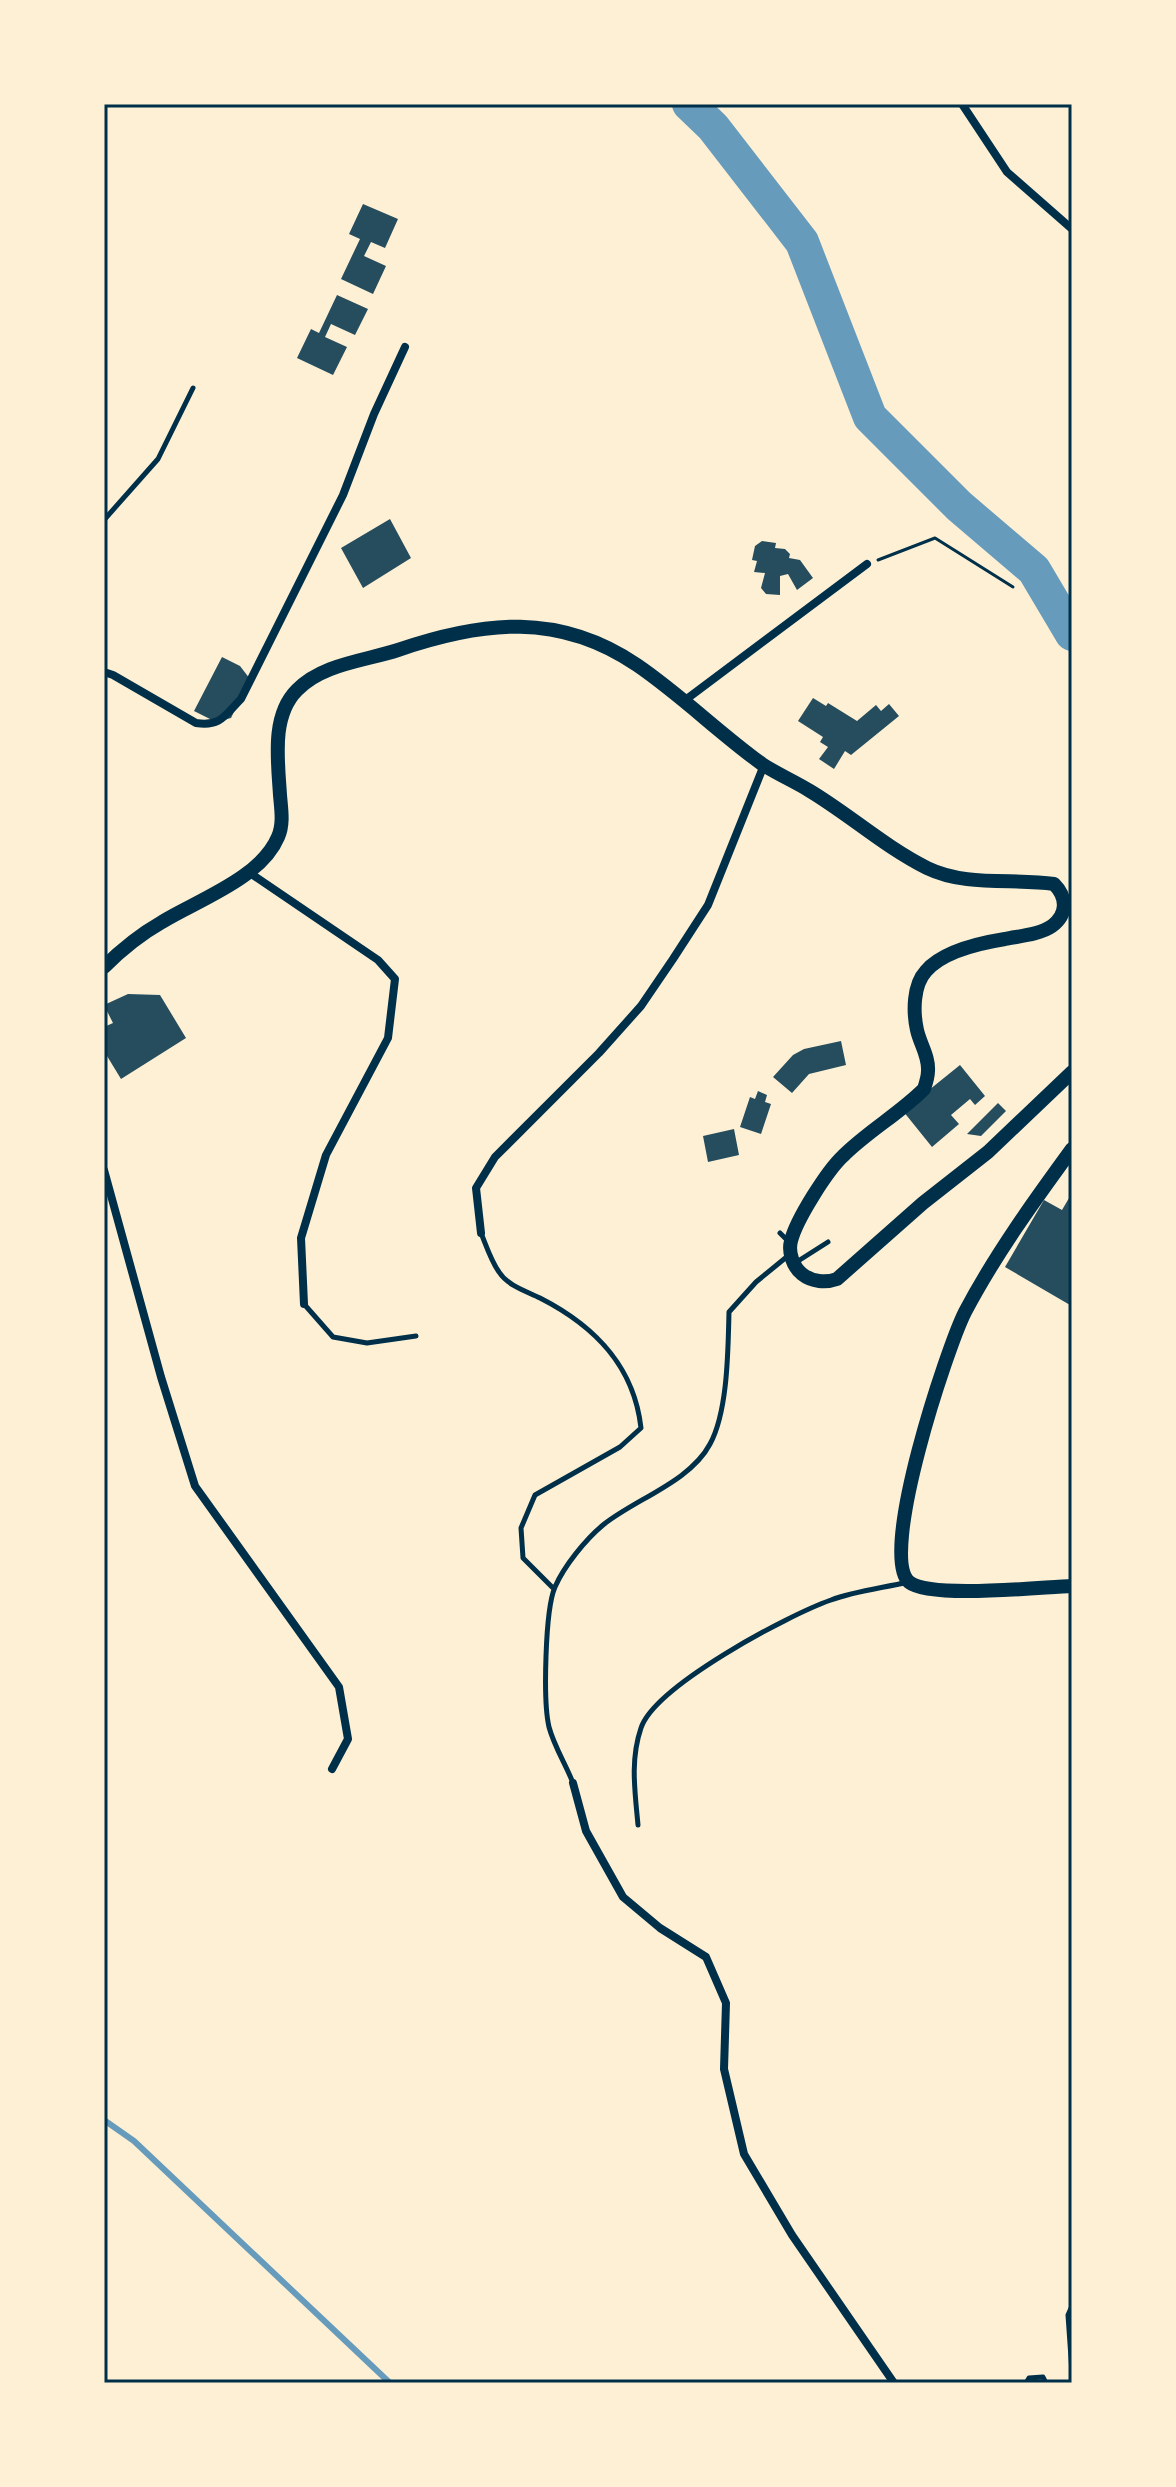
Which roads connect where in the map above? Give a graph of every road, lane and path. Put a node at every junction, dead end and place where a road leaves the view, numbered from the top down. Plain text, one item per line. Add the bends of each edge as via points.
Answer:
1 (962, 104) edge
2 (1072, 229) edge
3 (405, 347) dead end
4 (193, 388) dead end
5 (104, 520) edge
6 (867, 564) joint
7 (1013, 587) dead end
8 (104, 672) edge
9 (684, 701) junction
10 (764, 765) junction
11 (250, 873) junction
12 (104, 967) edge
13 (1072, 1072) edge
14 (1072, 1149) edge
15 (104, 1170) edge
16 (481, 1233) joint
17 (828, 1242) dead end
18 (789, 1248) junction
19 (304, 1304) joint
20 (416, 1336) dead end
21 (909, 1582) junction
22 (1072, 1586) edge
23 (554, 1589) junction
24 (332, 1769) dead end
25 (573, 1783) joint
26 (638, 1825) dead end
27 (1072, 2306) edge
28 (1072, 2372) edge
29 (894, 2383) edge
30 (1026, 2383) edge
31 (1046, 2383) edge

1 - 2 street via 1007,172
3 - 8 street via 343,495 241,699 212,725 196,723
4 - 5 lane via 158,459
6 - 7 path via 935,538
6 - 9 street
9 - 10 street
9 - 11 street via 636,664 593,642 563,631 507,625 458,632 317,673 284,706 279,727 279,836
10 - 16 street via 708,905 665,971 599,1053 495,1157 476,1188
10 - 18 street via 930,870 958,878 1054,884 1064,899 1052,925 958,952 925,971 917,986 915,1014 928,1070 924,1089 839,1159 813,1197
11 - 12 street via 157,924
11 - 19 street via 378,960 395,979 388,1038 326,1155 301,1238
13 - 18 street via 988,1152 837,1279 819,1281 803,1275
14 - 21 street via 964,1314 931,1404 905,1513 900,1556
15 - 24 street via 195,1486 339,1687 348,1739
16 - 23 lane via 499,1274 581,1324 608,1349 627,1374 638,1404 641,1428 631,1438 535,1495 521,1528 523,1558
17 - 18 lane
18 - 23 lane via 729,1312 728,1361 710,1444 694,1464 603,1525
19 - 20 lane via 333,1337 367,1343
21 - 22 street via 937,1592
21 - 26 lane via 831,1599 736,1645 654,1705 641,1726 633,1768
23 - 25 lane via 545,1648 549,1726
25 - 29 street via 586,1831 623,1897 706,1957 726,2003 724,2069 744,2154 792,2235
27 - 28 lane
30 - 31 lane via 1043,2377

